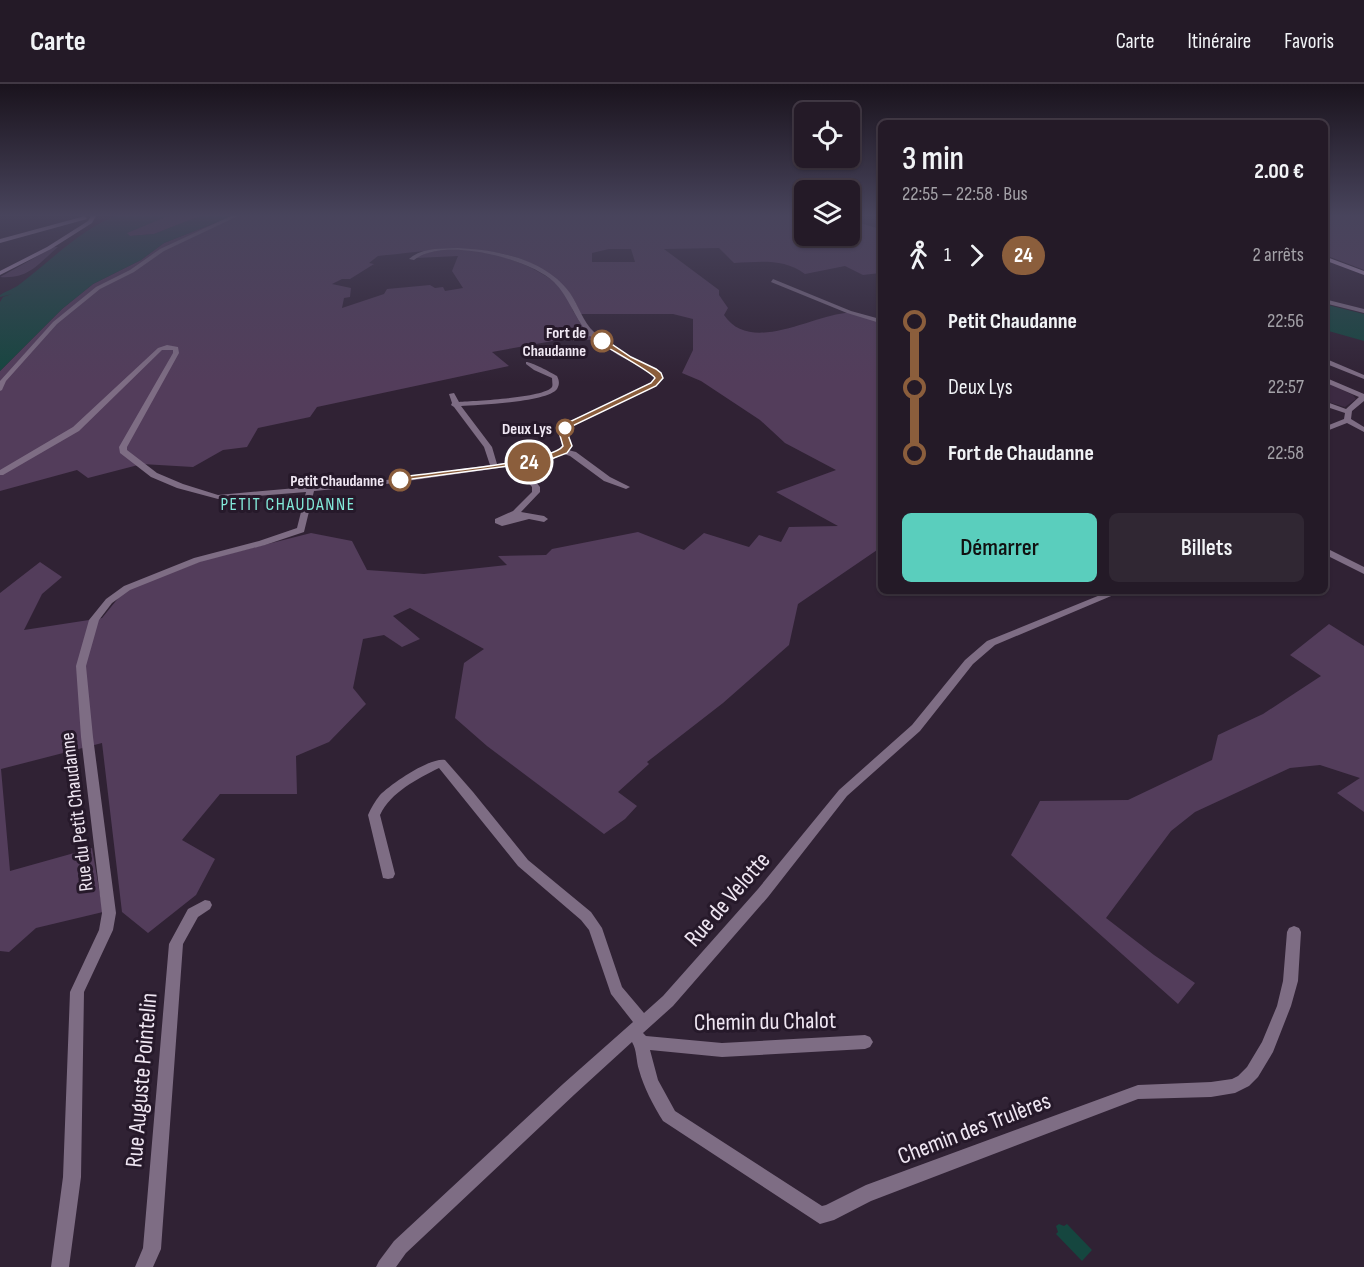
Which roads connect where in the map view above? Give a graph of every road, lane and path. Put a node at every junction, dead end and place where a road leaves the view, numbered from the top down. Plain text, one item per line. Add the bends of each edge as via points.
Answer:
1 (132, 271) edge
2 (540, 271) edge
3 (773, 281) dead end
4 (1328, 302) edge
5 (1364, 311) edge
6 (878, 320) edge
7 (591, 333) junction
8 (575, 340) dead end
9 (1328, 362) edge
10 (528, 363) dead end
11 (1364, 377) edge
12 (1328, 381) edge
13 (0, 389) edge
14 (452, 394) dead end
15 (1364, 397) edge
16 (454, 405) junction
17 (1328, 406) edge
18 (1348, 416) junction
19 (1328, 428) edge
20 (1364, 430) edge
21 (564, 451) junction
22 (517, 464) junction
23 (494, 467) junction
24 (0, 473) edge
25 (626, 486) dead end
26 (311, 488) junction
27 (516, 513) junction
28 (526, 517) junction
29 (544, 519) dead end
30 (1328, 552) edge
31 (1364, 571) edge
32 (1111, 594) edge
33 (388, 874) dead end
34 (205, 905) dead end
35 (1294, 932) dead end
36 (640, 1034) junction
37 (865, 1042) dead end
38 (60, 1267) edge
39 (144, 1267) edge
40 (385, 1267) edge

1 - 13 street via 98,288 55,323
2 - 7 street via 566,291
3 - 6 street
4 - 5 street
7 - 8 street
7 - 21 street via 654,370 659,378 654,384 568,425 563,432 567,446
9 - 11 street
10 - 16 street via 555,377 553,390 539,396
12 - 15 street
14 - 16 street
15 - 18 street
16 - 23 street via 491,451
17 - 18 street
18 - 19 street
18 - 20 street
21 - 22 street
21 - 25 street via 607,479
22 - 23 street
22 - 27 street via 537,490
23 - 26 street
24 - 26 street via 76,429 160,349 173,346 176,353 123,451 154,475 218,497
26 - 38 street, Rue du Petit Chaudanne via 303,526 298,532 197,560 127,588 109,601 94,620 81,666 109,913 106,930 77,992 72,1176
27 - 28 street
27 - 28 street via 498,521
28 - 29 street
30 - 31 street
32 - 36 street, Rue de Velotte via 991,643 969,662 916,728 843,793 764,893
33 - 36 street via 374,815 376,807 401,784 441,763 523,862 595,928 616,990
34 - 39 street, Rue Auguste Pointelin via 193,913 176,944 152,1249
35 - 36 street, Chemin des Trulères via 1287,997 1258,1067 1238,1085 1207,1091 1138,1092 866,1194 828,1214 820,1215 669,1116 642,1056
36 - 37 street, Chemin du Chalot via 722,1050
36 - 40 street, Rue de Velotte via 569,1089 400,1247

